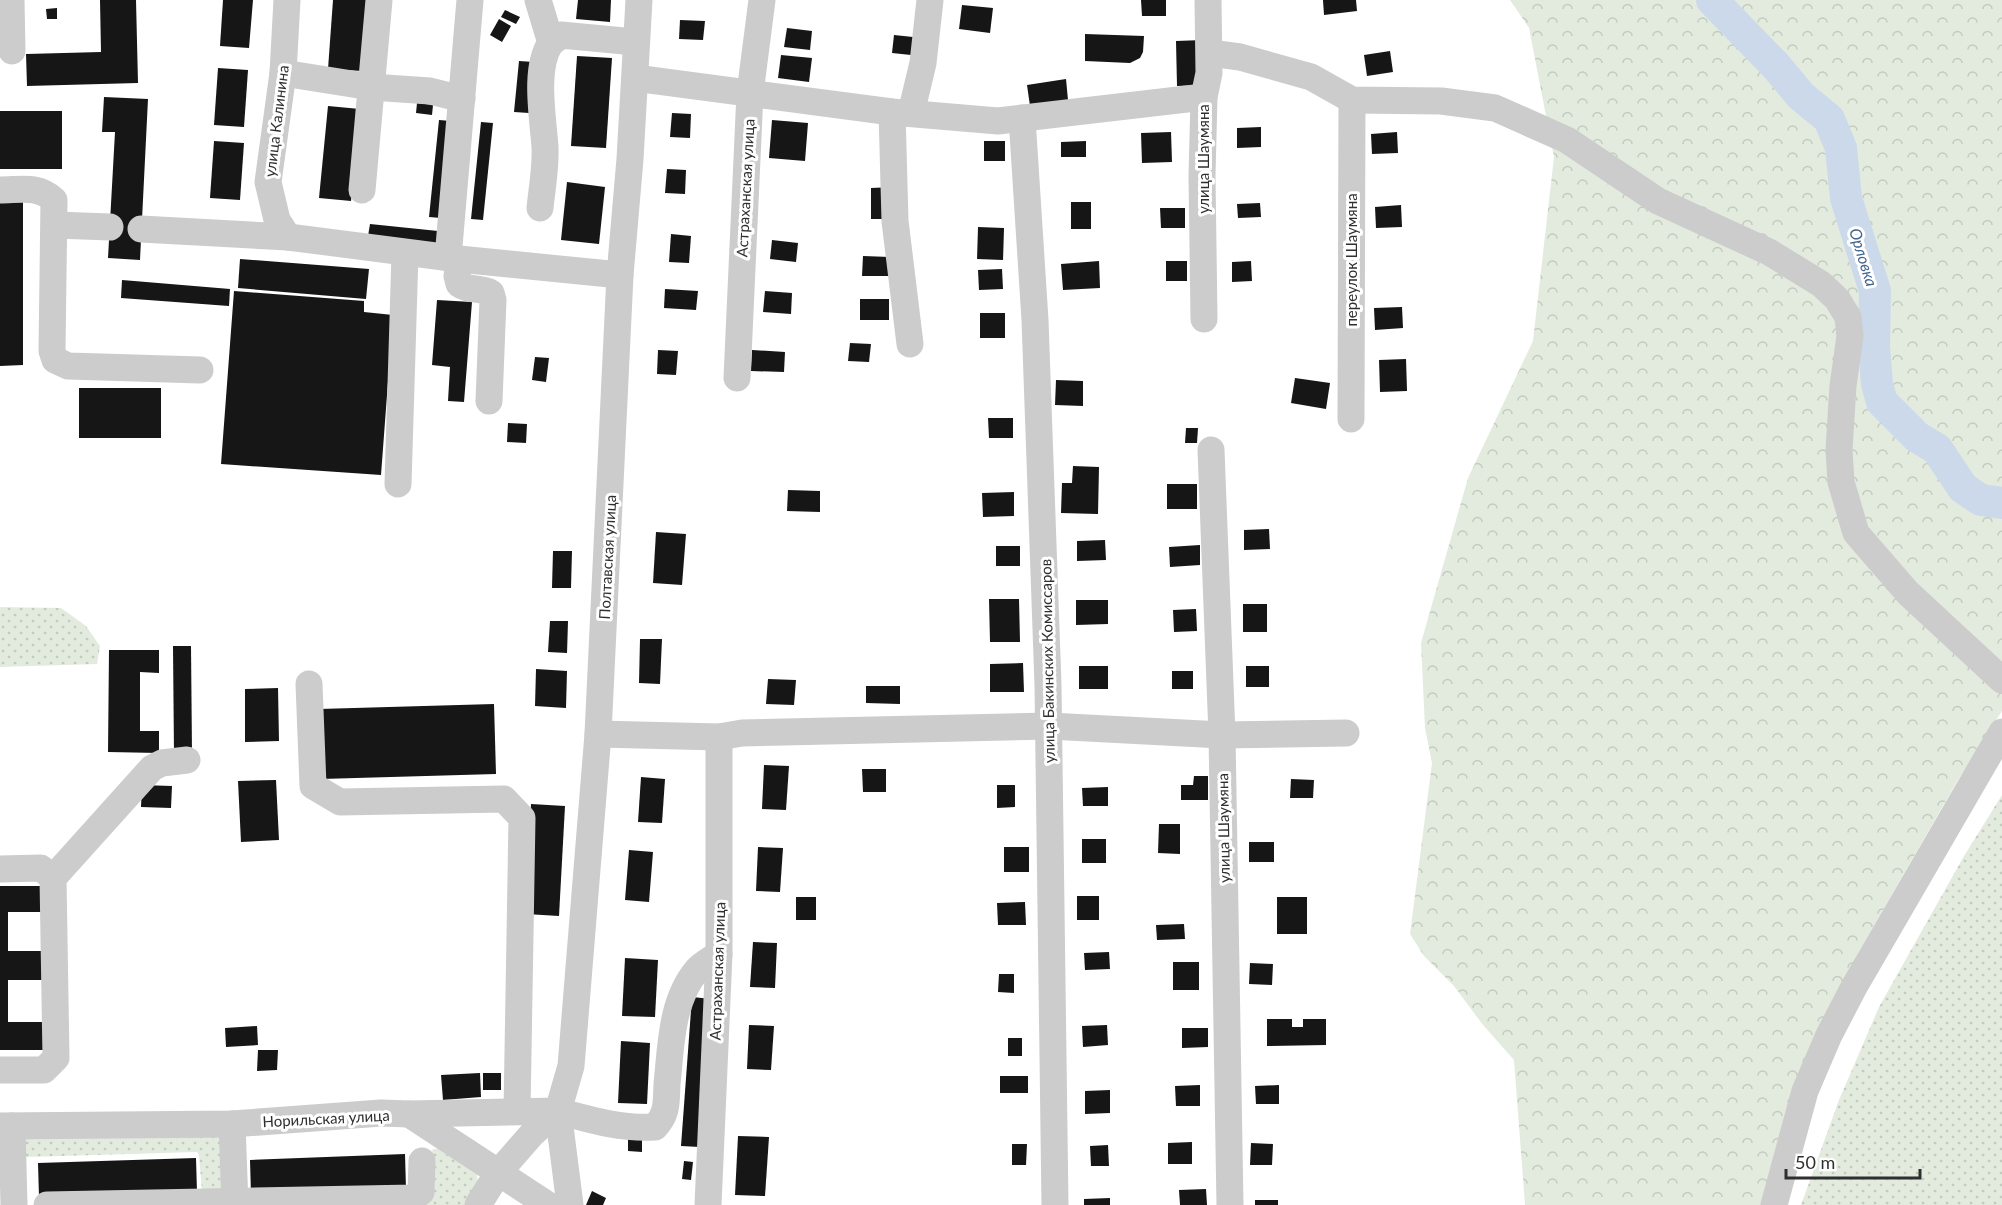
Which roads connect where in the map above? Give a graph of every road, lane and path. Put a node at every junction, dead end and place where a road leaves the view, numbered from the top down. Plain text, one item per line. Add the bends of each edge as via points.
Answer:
1 (11, 0) edge
2 (287, 0) edge
3 (379, 0) edge
4 (470, 0) edge
5 (538, 0) edge
6 (622, 0) edge
7 (639, 0) edge
8 (762, 0) edge
9 (930, 0) edge
10 (1208, 0) edge
11 (628, 41) junction
12 (551, 43) junction
13 (12, 51) dead end
14 (1210, 53) junction
15 (283, 73) junction
16 (635, 78) junction
17 (371, 87) junction
18 (750, 93) junction
19 (1204, 98) junction
20 (462, 99) junction
21 (1352, 100) junction
22 (901, 112) junction
23 (1022, 118) junction
24 (0, 190) edge
25 (362, 190) dead end
26 (540, 208) dead end
27 (55, 225) junction
28 (110, 226) dead end
29 (141, 229) dead end
30 (288, 237) junction
31 (405, 253) junction
32 (453, 259) junction
33 (620, 275) junction
34 (1204, 319) dead end
35 (910, 344) dead end
36 (200, 370) dead end
37 (737, 378) dead end
38 (489, 401) dead end
39 (1351, 419) dead end
40 (1211, 450) dead end
41 (398, 484) dead end
42 (2002, 680) edge
43 (309, 684) dead end
44 (1049, 726) junction
45 (1346, 732) dead end
46 (2002, 732) edge
47 (598, 734) junction
48 (1222, 735) junction
49 (719, 737) junction
50 (187, 760) dead end
51 (0, 869) edge
52 (53, 878) junction
53 (719, 954) junction
54 (0, 1070) edge
55 (517, 1111) junction
56 (558, 1111) junction
57 (410, 1114) junction
58 (232, 1124) junction
59 (6, 1126) edge
60 (422, 1161) dead end
61 (498, 1173) junction
62 (9, 1188) edge
63 (235, 1203) edge
64 (47, 1205) edge
65 (478, 1205) edge
66 (548, 1205) edge
67 (570, 1205) edge
68 (708, 1205) edge
69 (1055, 1205) edge
70 (1230, 1205) edge
71 (1774, 1205) edge

1 - 13 street
2 - 15 street, улица Калинина
3 - 17 street
4 - 20 street
5 - 12 street
6 - 11 street
7 - 11 street, Полтавская улица
8 - 18 street, Астраханская улица
9 - 22 street via 923,63
10 - 14 street, улица Шаумяна
11 - 12 street via 561,35
11 - 16 street, Полтавская улица
12 - 26 street via 541,85 545,148
14 - 19 street, улица Шаумяна
14 - 21 street via 1240,57 1311,77
15 - 17 street
15 - 30 street, улица Калинина via 268,182 277,220
16 - 18 street
16 - 33 street, Полтавская улица
17 - 20 street via 430,91
17 - 25 street
18 - 22 street
18 - 37 street, Астраханская улица
19 - 23 street
19 - 34 street, улица Шаумяна
20 - 32 street
21 - 39 street, переулок Шаумяна
21 - 42 street via 1441,101 1495,108 1567,140 1658,201 1769,252 1821,284 1848,317 1850,336 1839,450 1841,482 1857,534 1908,593
22 - 23 street via 998,121
22 - 35 street via 895,221
23 - 44 street, улица Бакинских Комиссаров via 1038,373
24 - 27 street via 45,192 54,200
27 - 28 street
27 - 36 street via 55,360 68,366
29 - 30 street
30 - 31 street
31 - 32 street
31 - 41 street
32 - 33 street
32 - 38 street via 459,285 484,289 493,300
33 - 47 street, Полтавская улица
40 - 48 street, улица Шаумяна
43 - 55 street via 313,786 340,802 504,799 522,818
44 - 48 street
44 - 49 street
44 - 69 street, улица Бакинских Комиссаров
45 - 48 street
46 - 71 street via 1829,1035 1805,1091
47 - 49 street
47 - 56 street, Полтавская улица via 571,1066
48 - 70 street, улица Шаумяна
49 - 53 street, Астраханская улица
50 - 52 street via 152,768
51 - 52 street via 41,868
52 - 54 street via 56,1058 44,1070
53 - 56 street, Норильская улица via 698,968 683,990 670,1047 664,1117 655,1127 610,1125
53 - 68 street, Астраханская улица
55 - 56 street, Норильская улица
55 - 57 street, Норильская улица
56 - 61 street
56 - 67 street
57 - 58 street, Норильская улица
57 - 61 street
58 - 59 street, Норильская улица
58 - 63 street
59 - 62 street
60 - 63 street via 421,1192 413,1198
61 - 65 street
61 - 66 street
63 - 64 street

